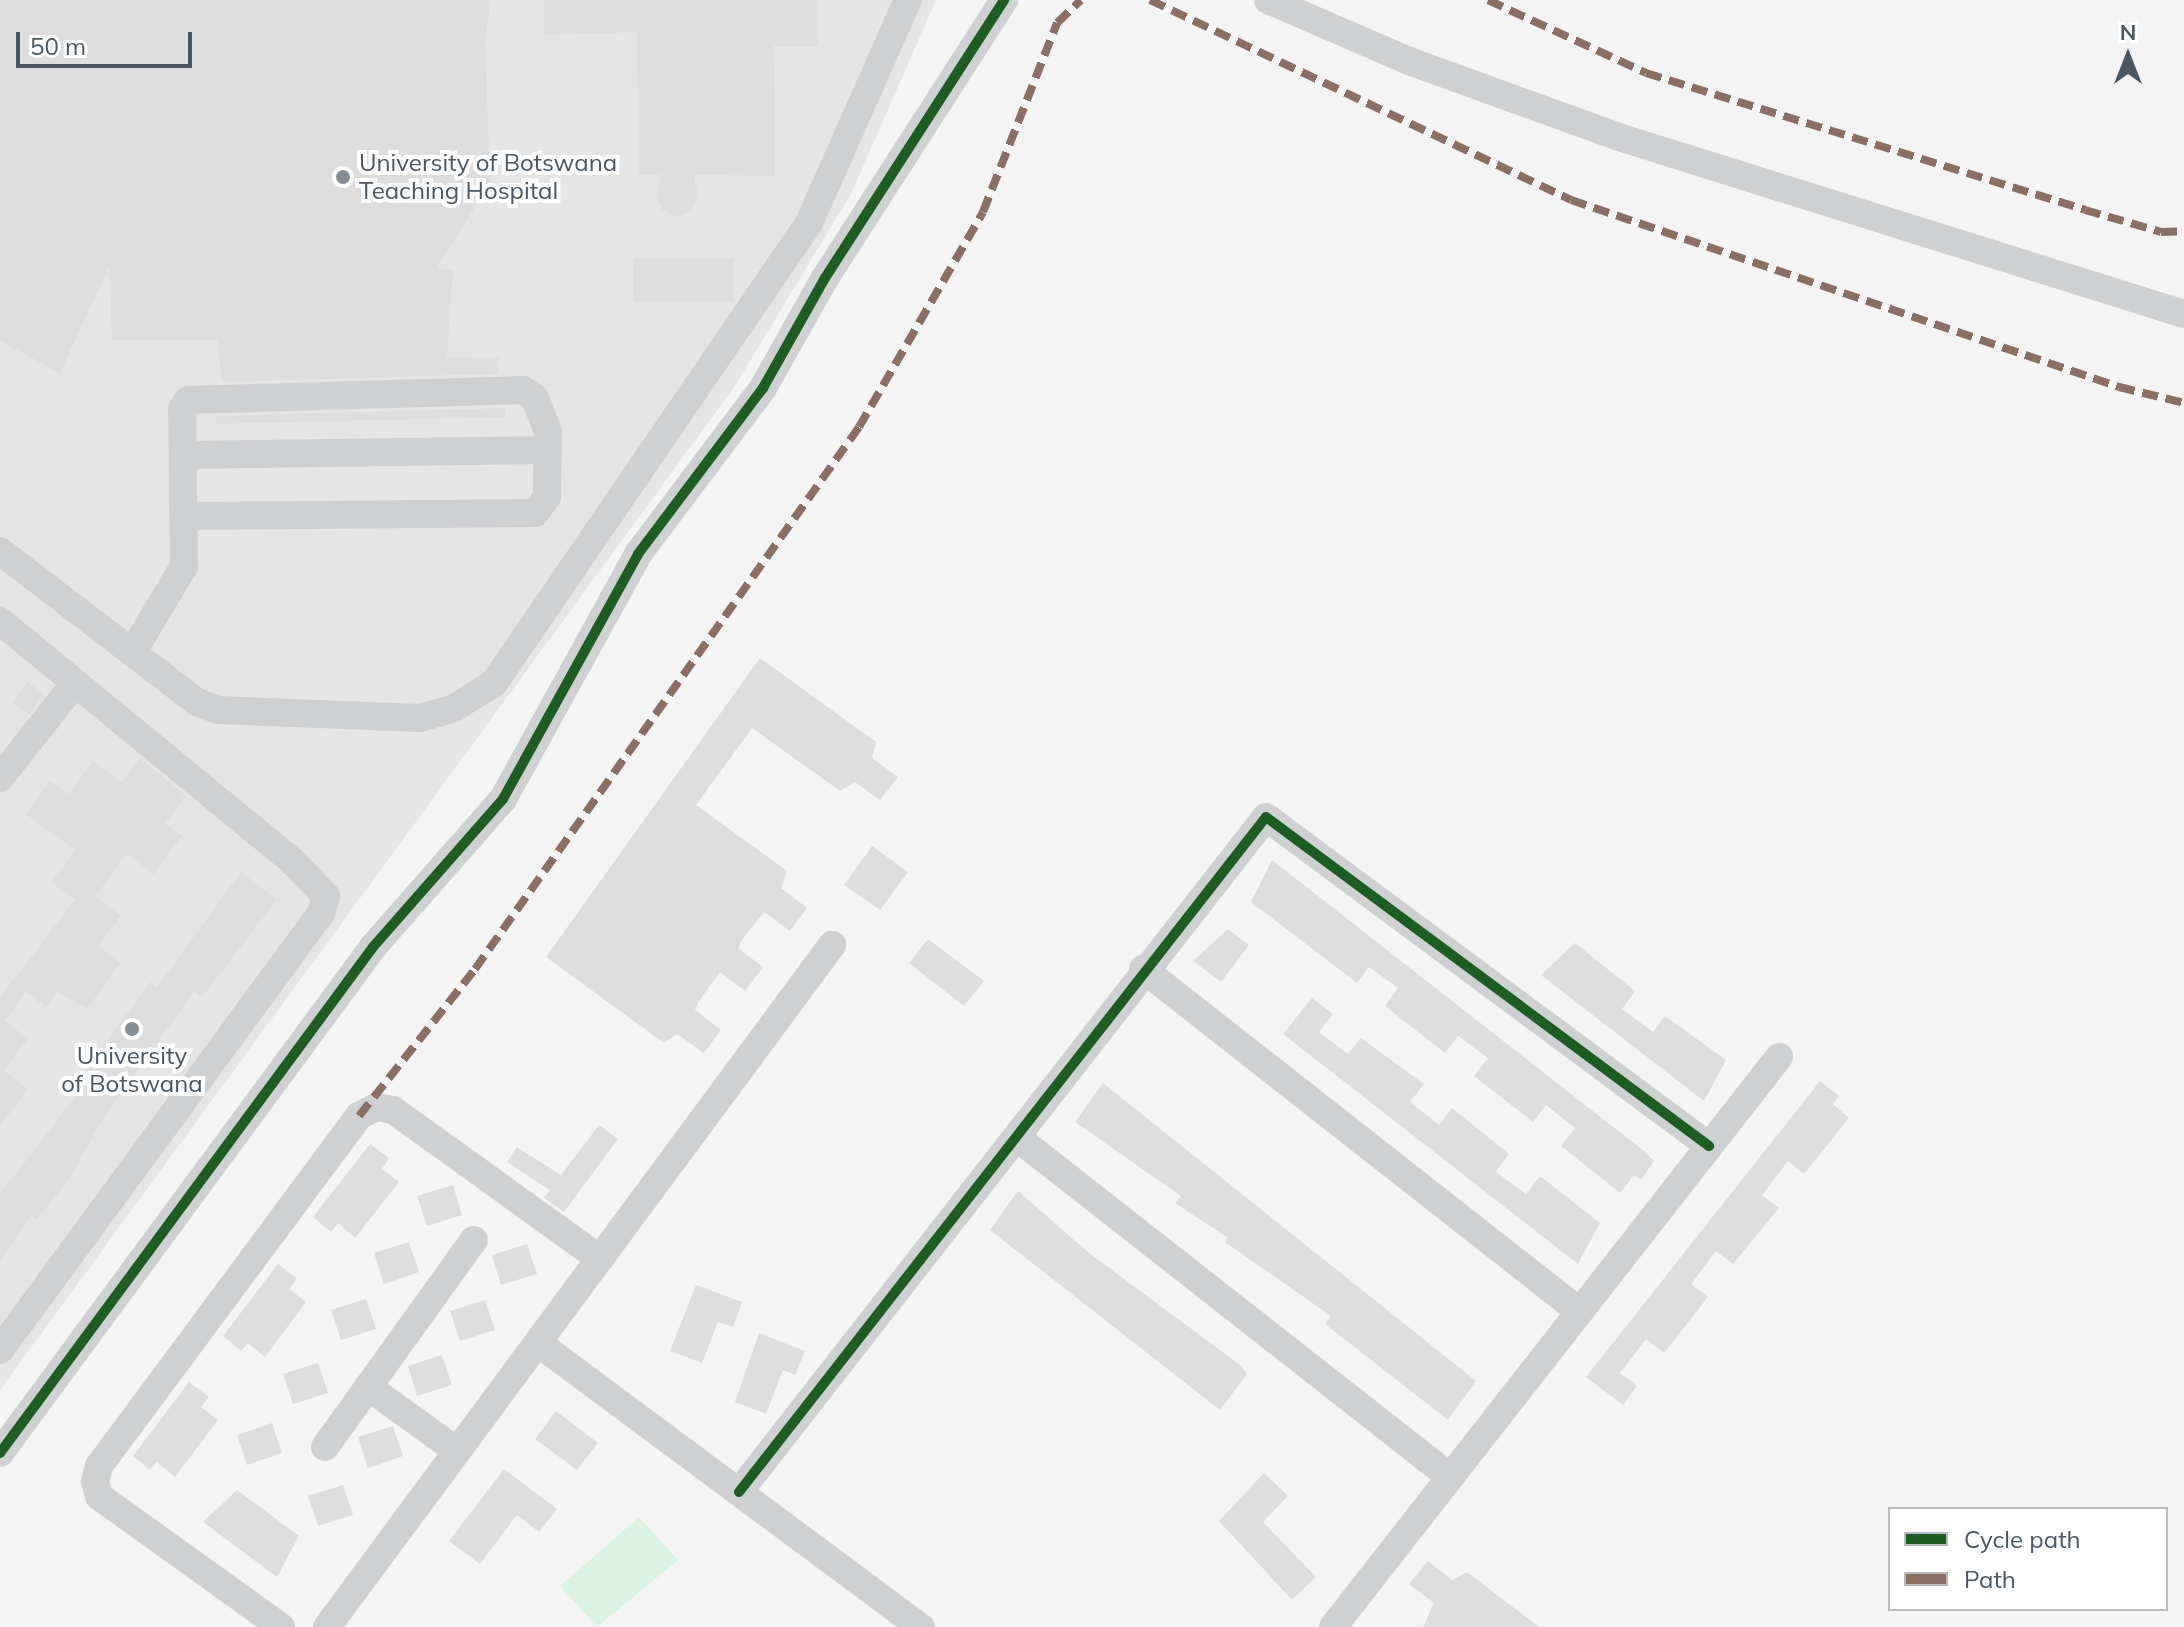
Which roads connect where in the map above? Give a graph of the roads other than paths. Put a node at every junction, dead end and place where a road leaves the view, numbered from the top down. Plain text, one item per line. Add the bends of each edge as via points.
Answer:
1 (908, 0) edge
2 (1004, 0) edge
3 (1268, 0) edge
4 (2184, 314) edge
5 (548, 450) junction
6 (183, 455) junction
7 (185, 516) junction
8 (0, 551) edge
9 (0, 621) edge
10 (132, 653) junction
11 (75, 683) junction
12 (0, 778) edge
13 (832, 945) dead end
14 (1143, 969) junction
15 (1779, 1057) dead end
16 (1019, 1139) junction
17 (1709, 1146) junction
18 (474, 1240) dead end
19 (600, 1259) junction
20 (1579, 1311) junction
21 (538, 1343) junction
22 (0, 1350) edge
23 (368, 1387) junction
24 (325, 1447) dead end
25 (457, 1451) junction
26 (0, 1453) edge
27 (1450, 1477) junction
28 (739, 1492) junction
29 (281, 1627) edge
30 (327, 1627) edge
31 (921, 1627) edge
32 (1333, 1627) edge

1 - 10 street via 809,223 494,683 454,708 420,718 218,710 197,702
2 - 26 street via 825,278 763,388 638,554 503,799 373,947
3 - 4 street via 1409,61 1622,138
5 - 6 street
5 - 6 street via 541,407 523,390 199,395 183,405
5 - 7 street via 547,497 535,513
6 - 7 street
7 - 10 street via 184,566
8 - 10 street
9 - 11 street
11 - 12 street
11 - 22 street via 290,859 320,886 326,903
13 - 19 street
14 - 16 street
14 - 17 street via 1266,817
14 - 20 street
15 - 17 street
16 - 27 street
16 - 28 street
17 - 20 street
18 - 23 street
19 - 21 street
19 - 29 street via 393,1110 376,1107 359,1116 99,1466 95,1481 99,1496
20 - 27 street
21 - 25 street
21 - 28 street
23 - 24 street
23 - 25 street
25 - 30 street
27 - 32 street
28 - 31 street

